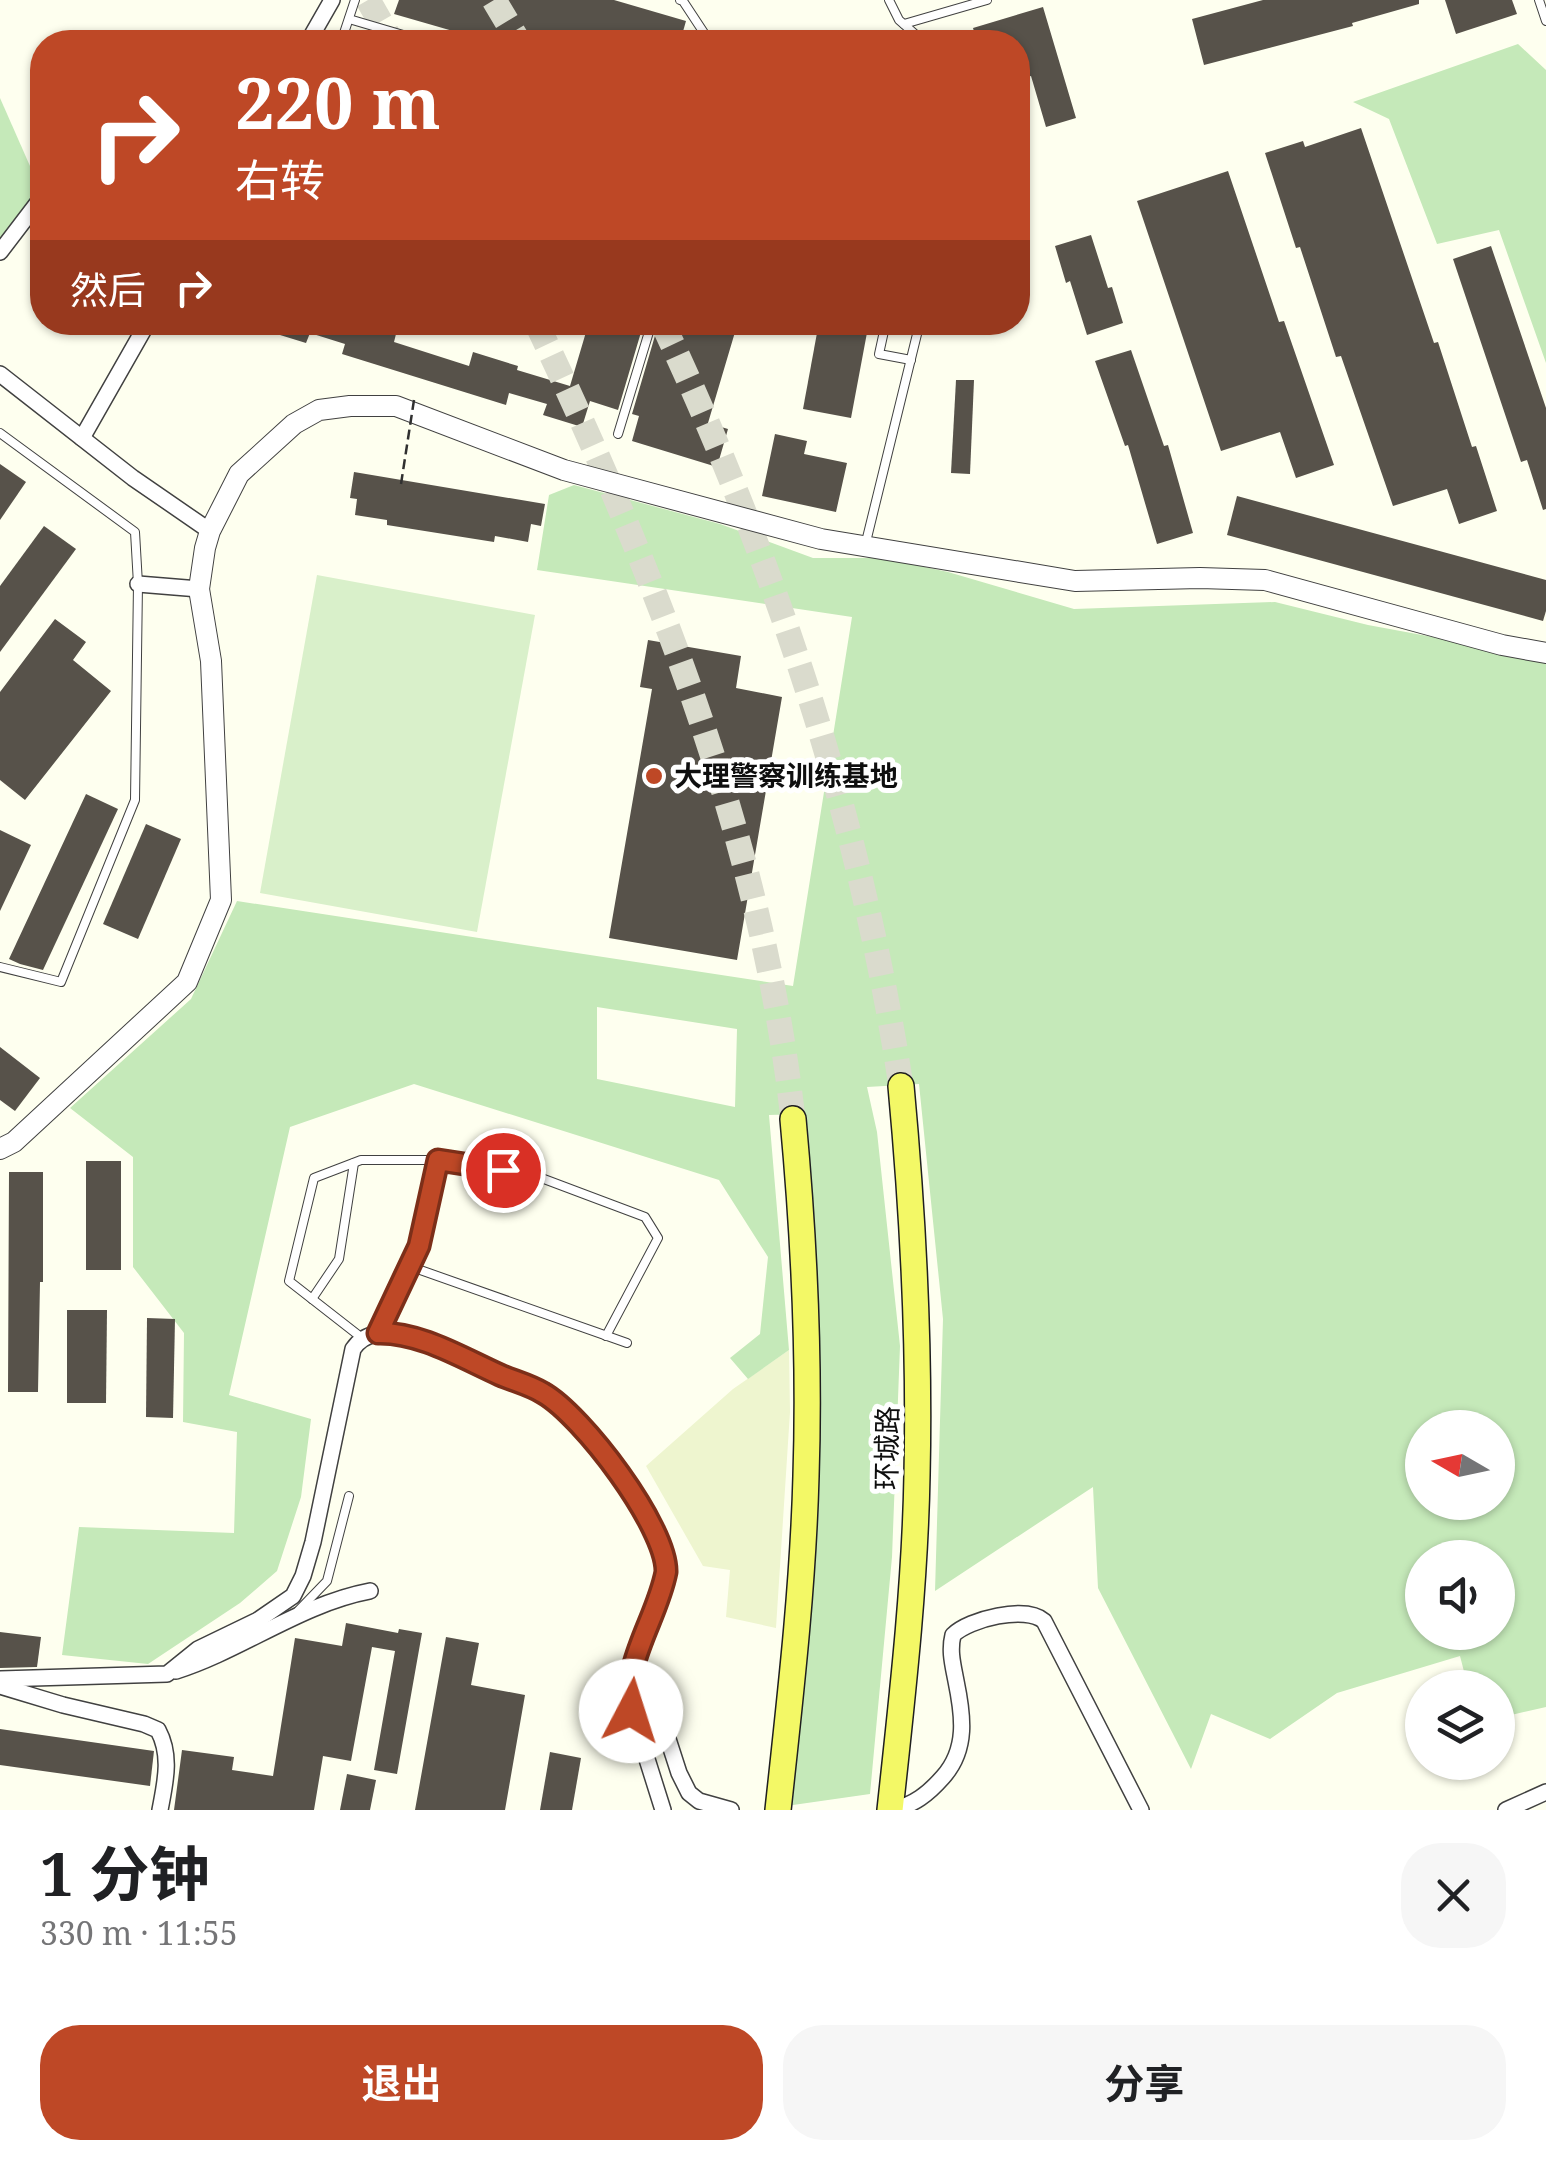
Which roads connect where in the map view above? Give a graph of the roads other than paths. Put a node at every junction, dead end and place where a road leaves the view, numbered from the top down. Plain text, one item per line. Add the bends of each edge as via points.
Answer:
1 (332, 0) edge
2 (355, 0) edge
3 (680, 0) edge
4 (889, 0) edge
5 (988, 0) edge
6 (1540, 0) edge
7 (349, 19) junction
8 (1546, 22) edge
9 (904, 24) junction
10 (315, 30) edge
11 (345, 30) edge
12 (386, 30) edge
13 (702, 30) edge
14 (911, 30) edge
15 (30, 212) edge
16 (0, 252) edge
17 (141, 335) edge
18 (648, 335) edge
19 (883, 335) edge
20 (917, 335) edge
21 (911, 360) junction
22 (0, 374) edge
23 (0, 432) edge
24 (618, 434) dead end
25 (82, 438) junction
26 (210, 531) junction
27 (866, 546) junction
28 (138, 584) junction
29 (199, 589) junction
30 (1546, 653) edge
31 (0, 967) edge
32 (902, 1086) tunnel mouth
33 (793, 1119) tunnel mouth
34 (0, 1148) edge
35 (438, 1160) junction
36 (354, 1163) junction
37 (410, 1266) junction
38 (312, 1300) junction
39 (370, 1336) junction
40 (606, 1336) junction
41 (627, 1343) dead end
42 (350, 1496) dead end
43 (370, 1591) dead end
44 (288, 1622) junction
45 (167, 1674) junction
46 (0, 1683) edge
47 (631, 1711) junction
48 (1546, 1792) edge
49 (160, 1810) edge
50 (663, 1810) edge
51 (731, 1810) edge
52 (778, 1810) edge
53 (891, 1810) edge
54 (1141, 1810) edge
55 (1506, 1810) edge

1 - 10 street
2 - 7 lane
3 - 13 lane
4 - 9 lane
5 - 9 lane
6 - 8 lane
7 - 11 lane
7 - 12 lane
9 - 14 lane
15 - 16 street
17 - 25 street
18 - 24 lane
19 - 21 lane via 879,354
20 - 21 lane
21 - 27 lane
22 - 25 street
23 - 28 lane via 135,532
25 - 26 street
26 - 27 street via 239,474 294,424 319,410 396,406 564,470
26 - 29 street
27 - 30 street via 1074,581 1265,580
28 - 29 street
28 - 31 lane via 135,800 61,982
29 - 34 street via 210,661 222,900 187,982
32 - 53 main road, 环城路 via 918,1414 911,1600
33 - 52 main road via 807,1413 800,1592
35 - 36 lane
35 - 37 lane
35 - 40 lane via 536,1176 645,1217 658,1238
36 - 38 lane via 340,1259
36 - 38 lane via 314,1178 290,1281
37 - 39 lane
37 - 40 lane
38 - 39 lane
39 - 45 street via 350,1356 313,1542 293,1596
39 - 47 street via 404,1335 545,1394 637,1499 666,1572 637,1654
40 - 41 lane
42 - 44 lane via 327,1581
43 - 44 street via 342,1596
44 - 45 street
45 - 46 street
46 - 49 street via 158,1730 167,1770
47 - 50 street
47 - 51 street via 668,1739 689,1793
48 - 55 street
53 - 54 street via 930,1792 958,1754 953,1635 970,1623 1021,1613 1044,1620

